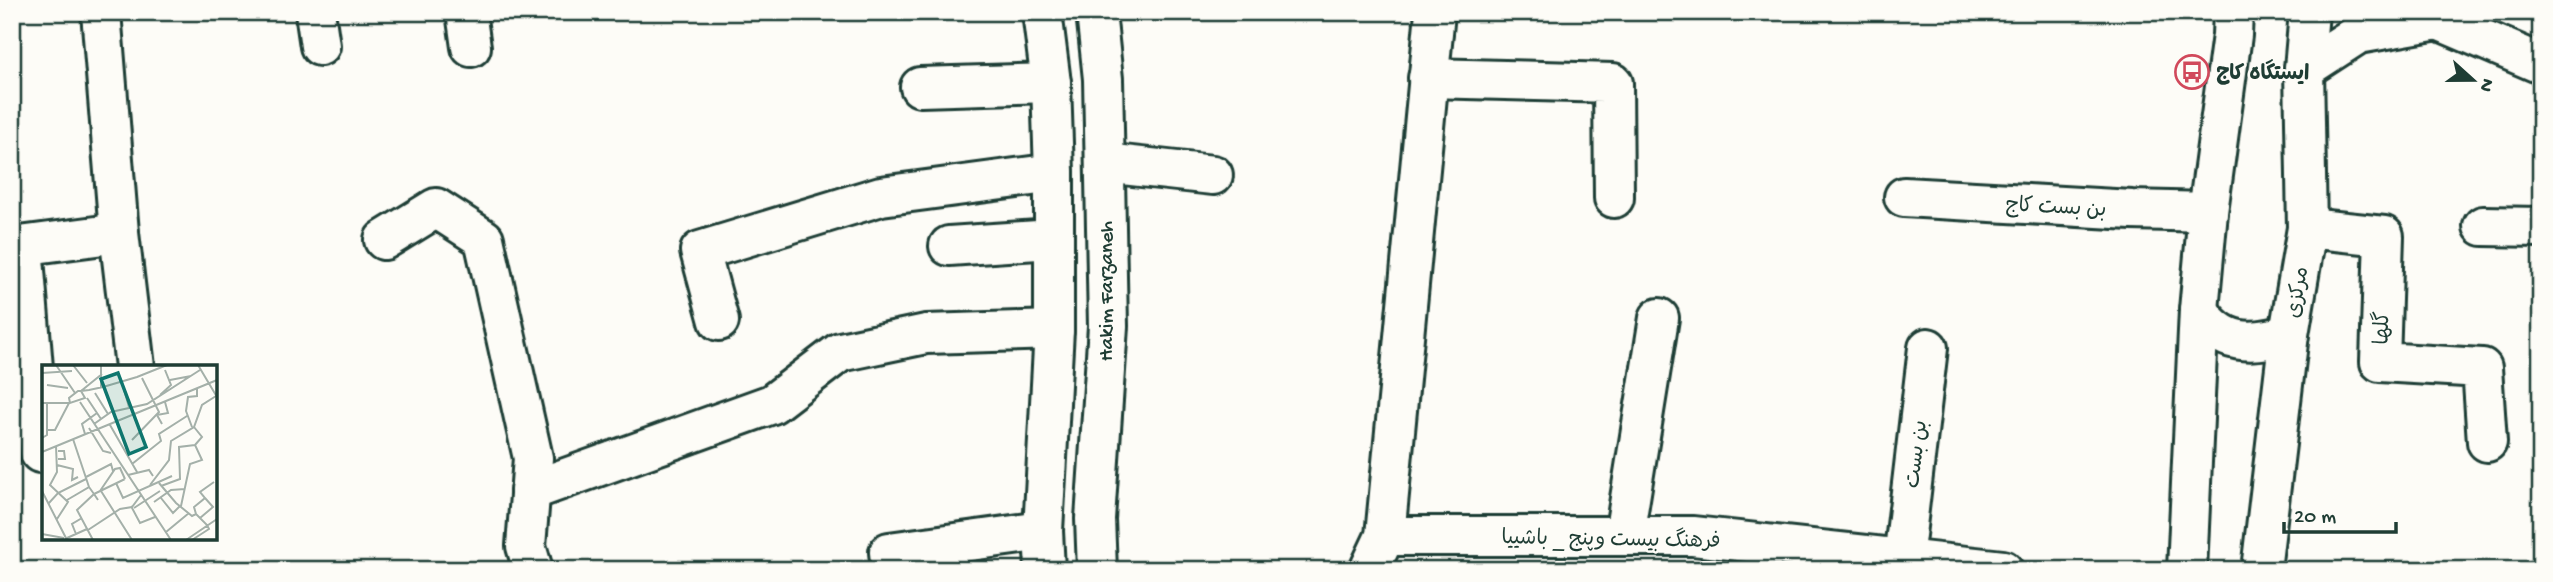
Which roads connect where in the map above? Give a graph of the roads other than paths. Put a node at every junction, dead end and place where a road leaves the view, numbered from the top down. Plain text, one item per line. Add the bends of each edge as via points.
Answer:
1 (101, 12) edge
2 (1042, 12) edge
3 (1096, 12) edge
4 (1435, 12) edge
5 (2233, 12) edge
6 (2309, 12) edge
7 (2433, 16) edge
8 (2541, 64) edge
9 (2304, 69) junction
10 (1428, 78) junction
11 (1051, 83) junction
12 (920, 87) dead end
13 (1105, 163) junction
14 (1054, 173) junction
15 (1213, 175) dead end
16 (1904, 197) dead end
17 (1614, 198) dead end
18 (2208, 212) junction
19 (2483, 226) dead end
20 (2541, 227) edge
21 (2307, 228) junction
22 (119, 233) junction
23 (1053, 239) junction
24 (384, 240) dead end
25 (18, 246) edge
26 (949, 246) dead end
27 (2199, 310) junction
28 (1659, 318) dead end
29 (719, 321) dead end
30 (1055, 330) junction
31 (2289, 334) junction
32 (1928, 348) dead end
33 (135, 365) edge
34 (2487, 442) dead end
35 (40, 453) dead end
36 (530, 491) junction
37 (1043, 531) junction
38 (1385, 536) junction
39 (1624, 536) junction
40 (1903, 560) junction
41 (533, 570) edge
42 (891, 570) edge
43 (1045, 570) edge
44 (1097, 570) edge
45 (1369, 570) edge
46 (2003, 570) edge
47 (2187, 570) edge
48 (2262, 570) edge

1 - 22 street
2 - 11 street
3 - 13 street, Hakim Farzaneh via 1104,79
4 - 10 street
5 - 18 street
6 - 9 street, مرکزی
7 - 8 street
7 - 9 street via 2358,34
9 - 21 street, مرکزی
10 - 17 street via 1614,83
10 - 38 street
11 - 12 street
11 - 14 street
13 - 15 street
13 - 44 street, Hakim Farzaneh via 1108,326 1095,519
14 - 23 street
14 - 29 street via 881,196 700,251
16 - 18 street, بن بست کاج
18 - 27 street
19 - 20 street
21 - 31 street, مرکزی
21 - 34 street, گلها via 2384,236 2380,362 2482,368
22 - 25 street
22 - 33 street
23 - 26 street
23 - 30 street
24 - 36 street via 436,208 484,239 533,458
25 - 35 street
27 - 31 street via 2207,324 2232,338 2265,341
27 - 47 street
28 - 39 street
30 - 36 street via 926,334 840,352 772,404
30 - 37 street
31 - 48 street, مرکزی
32 - 40 street, بن بست
36 - 41 street via 526,546
37 - 42 street via 889,552
37 - 43 street
38 - 39 street, فرهنگ بیست وپنج _ باشییا
38 - 45 street
39 - 40 street, فرهنگ بیست وپنج _ باشییا via 1693,536
40 - 46 street, فرهنگ بیست وپنج _ باشییا

